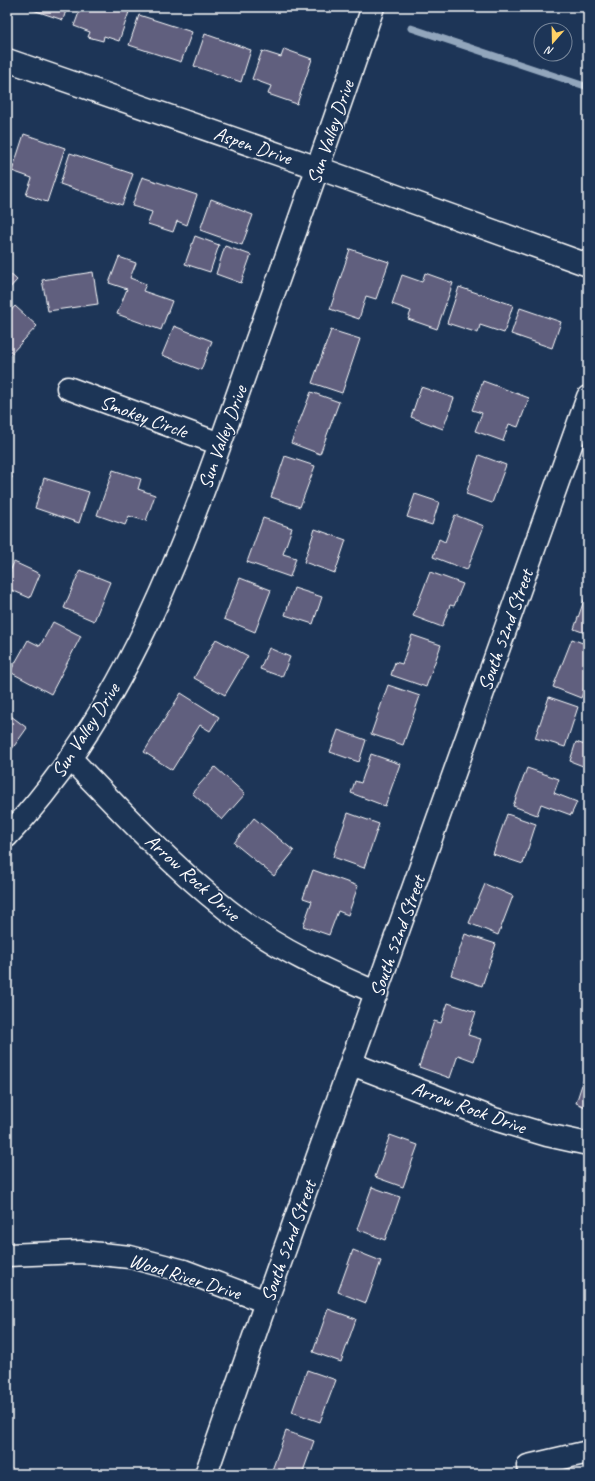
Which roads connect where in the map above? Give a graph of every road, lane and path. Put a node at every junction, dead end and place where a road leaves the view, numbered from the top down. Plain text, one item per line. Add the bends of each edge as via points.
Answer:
1 (373, 7) edge
2 (7, 60) edge
3 (318, 168) junction
4 (588, 266) edge
5 (68, 388) dead end
6 (588, 397) edge
7 (220, 444) junction
8 (70, 758) junction
9 (7, 836) edge
10 (377, 993) junction
11 (352, 1064) junction
12 (588, 1144) edge
13 (7, 1254) edge
14 (266, 1302) junction
15 (588, 1452) edge
16 (528, 1466) dead end
17 (206, 1474) edge

1 - 3 street, Sun Valley Drive
2 - 3 street, Aspen Drive
3 - 4 street, Aspen Drive
3 - 7 street, Sun Valley Drive
5 - 7 street, Smokey Circle
6 - 10 street, South 52nd Street
7 - 8 street, Sun Valley Drive via 168,581 123,671
8 - 9 street, Sun Valley Drive
8 - 10 street, Arrow Rock Drive via 197,886 246,925 305,961
10 - 11 street, South 52nd Street
11 - 12 street, Arrow Rock Drive via 494,1119
11 - 14 street, South 52nd Street
13 - 14 street, Wood River Drive via 81,1252 130,1257 184,1271
14 - 17 street, South 52nd Street
15 - 16 street

